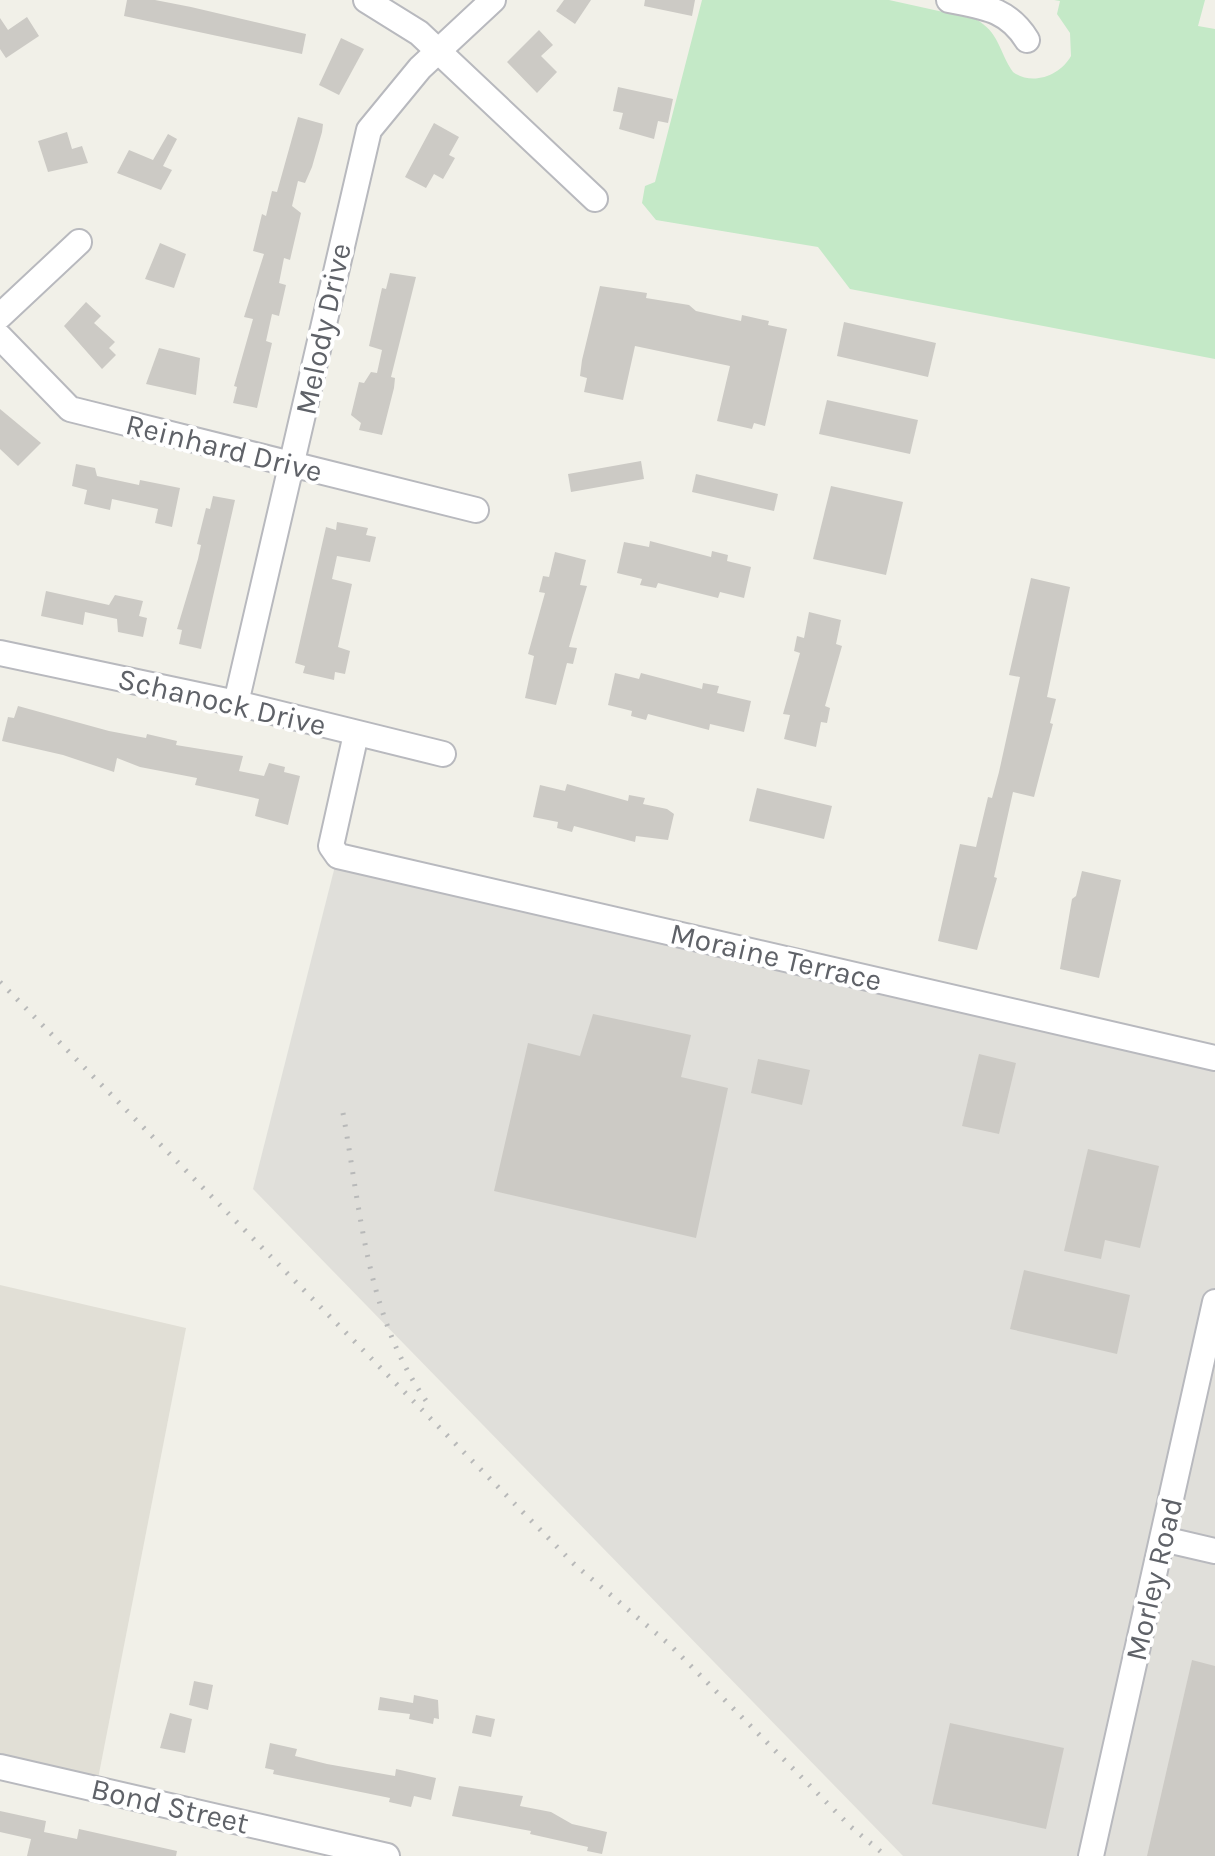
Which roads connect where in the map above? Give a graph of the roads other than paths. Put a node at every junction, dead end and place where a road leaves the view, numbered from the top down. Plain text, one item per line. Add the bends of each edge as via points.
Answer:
1 (366, 0) edge
2 (493, 0) edge
3 (949, 0) edge
4 (1027, 40) dead end
5 (438, 51) junction
6 (595, 199) dead end
7 (79, 242) dead end
8 (0, 316) edge
9 (0, 337) edge
10 (293, 465) junction
11 (476, 510) dead end
12 (0, 653) edge
13 (236, 703) junction
14 (356, 734) junction
15 (443, 754) dead end
16 (1215, 1058) edge
17 (1215, 1302) edge
18 (1163, 1539) junction
19 (1215, 1551) edge
20 (0, 1767) edge
21 (387, 1856) edge
22 (1091, 1856) edge

1 - 5 street
2 - 5 street, Melody Drive
3 - 4 street via 1001,11
5 - 6 street
5 - 10 street, Melody Drive via 369,130
7 - 8 street
9 - 10 street, Reinhard Drive via 70,409
10 - 11 street, Reinhard Drive
10 - 13 street, Melody Drive
12 - 13 street, Schanock Drive
13 - 14 street, Schanock Drive
14 - 15 street, Schanock Drive
14 - 16 street, Moraine Terrace via 331,846 338,856
17 - 18 street, Morley Road
18 - 19 street
18 - 22 street, Morley Road
20 - 21 street, Bond Street

